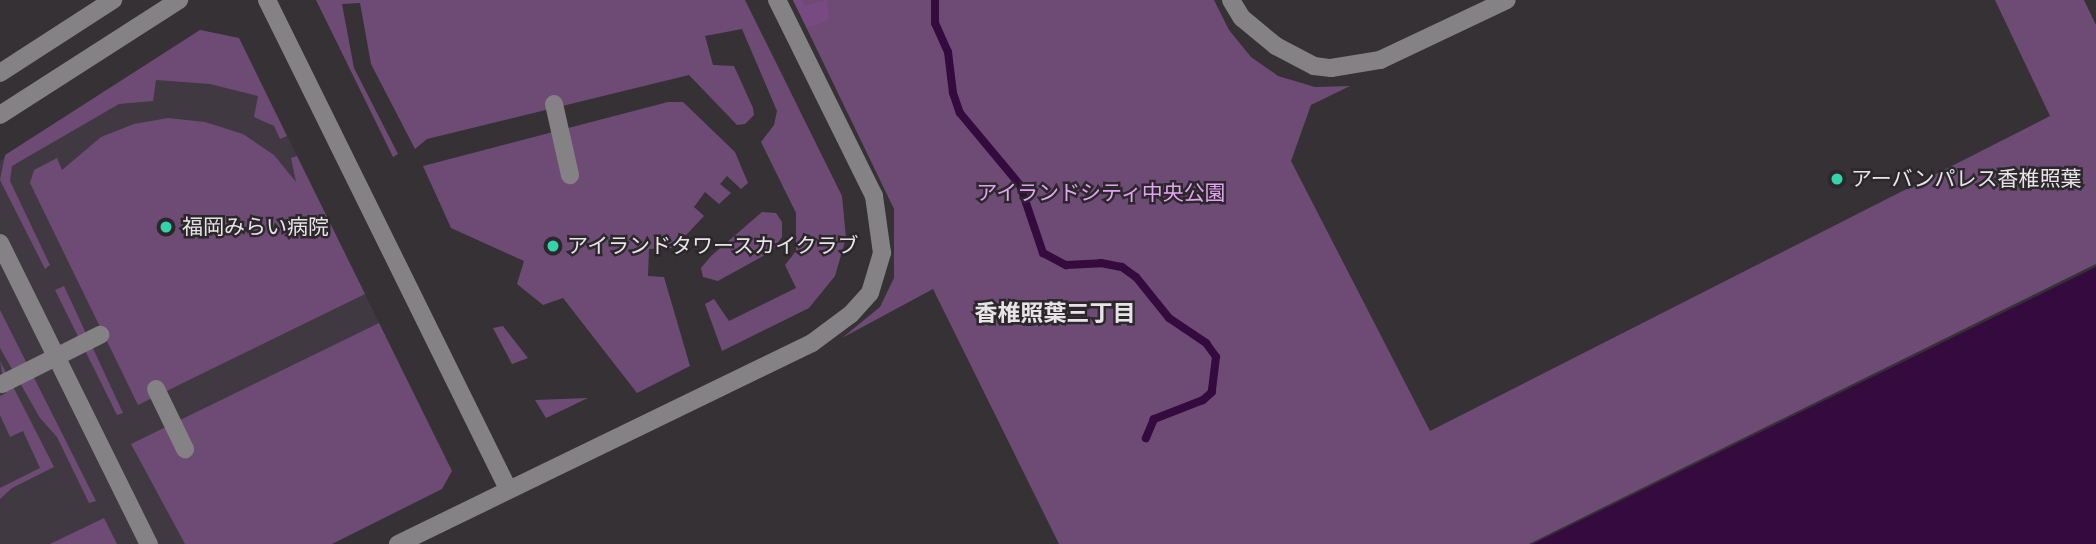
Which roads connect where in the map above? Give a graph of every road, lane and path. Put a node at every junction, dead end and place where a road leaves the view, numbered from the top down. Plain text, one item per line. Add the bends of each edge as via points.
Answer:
1 (113, 0) edge
2 (179, 0) edge
3 (267, 0) edge
4 (777, 0) edge
5 (1231, 0) edge
6 (1507, 0) edge
7 (0, 73) edge
8 (554, 104) dead end
9 (0, 115) edge
10 (570, 175) dead end
11 (0, 243) edge
12 (100, 335) dead end
13 (2, 384) dead end
14 (156, 390) dead end
15 (185, 449) dead end
16 (508, 489) junction
17 (149, 544) edge
18 (398, 544) edge

1 - 7 street
2 - 9 street
3 - 16 street
4 - 16 street via 874,196 882,253 870,293 851,314 812,342
5 - 6 street via 1242,18 1276,46 1314,66 1331,68 1381,60
8 - 10 street
11 - 17 street
12 - 13 street
14 - 15 street
16 - 18 street

